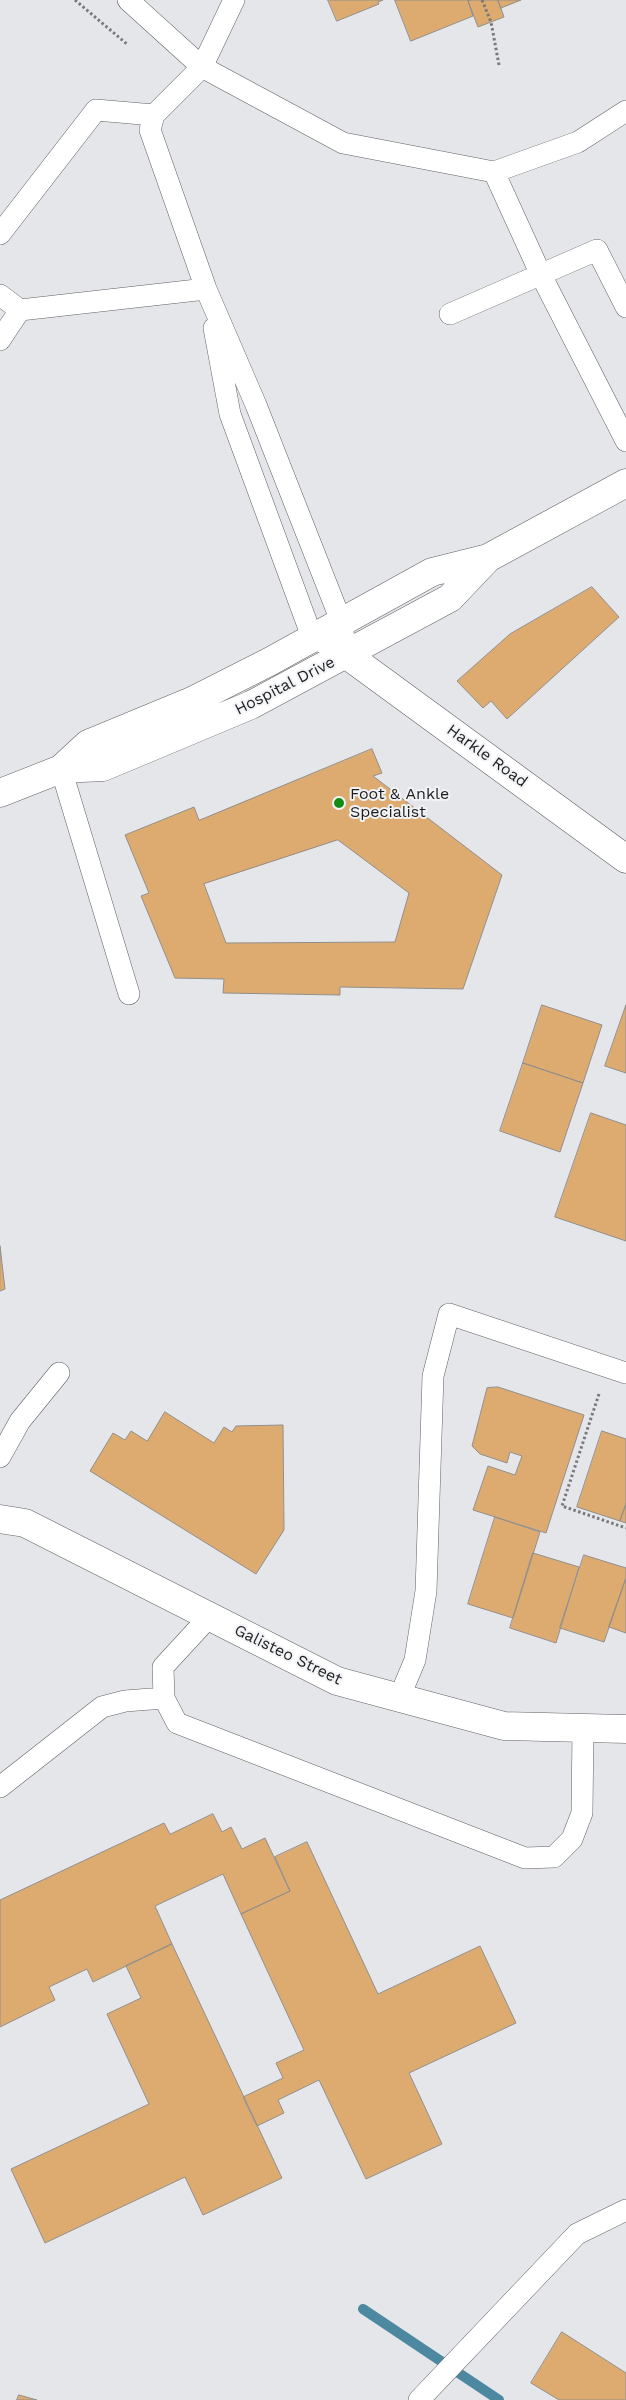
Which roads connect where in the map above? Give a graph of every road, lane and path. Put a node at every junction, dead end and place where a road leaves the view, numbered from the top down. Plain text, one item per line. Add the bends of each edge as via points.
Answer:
1 (76, 0) edge
2 (128, 0) edge
3 (234, 0) edge
4 (482, 0) edge
5 (128, 45) dead end
6 (499, 65) dead end
7 (202, 67) junction
8 (626, 112) edge
9 (154, 115) junction
10 (494, 172) junction
11 (0, 234) edge
12 (541, 275) junction
13 (206, 289) junction
14 (0, 295) edge
15 (626, 307) edge
16 (20, 310) junction
17 (450, 314) dead end
18 (0, 340) edge
19 (626, 441) edge
20 (626, 483) edge
21 (488, 558) junction
22 (341, 622) junction
23 (312, 636) junction
24 (347, 655) junction
25 (61, 770) junction
26 (0, 793) edge
27 (626, 859) edge
28 (129, 994) dead end
29 (617, 1370) edge
30 (59, 1373) dead end
31 (0, 1457) edge
32 (0, 1519) edge
33 (626, 1528) edge
34 (210, 1616) junction
35 (164, 1698) junction
36 (399, 1698) junction
37 (583, 1728) junction
38 (626, 1729) edge
39 (0, 1787) edge
40 (626, 2210) edge
41 (419, 2400) edge

1 - 5 path
2 - 7 lane
3 - 7 lane
4 - 6 path via 491,22
7 - 9 lane
7 - 10 lane via 343,143
8 - 10 lane via 578,142
9 - 11 lane via 96,110
9 - 13 lane via 150,130
10 - 12 lane
12 - 15 lane via 597,250
12 - 17 lane
12 - 19 lane
13 - 16 lane
13 - 22 lane via 256,405
13 - 23 lane via 230,414
14 - 16 lane
16 - 18 lane
20 - 21 street, Hospital Drive
21 - 22 street, Hospital Drive via 432,572
21 - 24 street, Hospital Drive via 450,598
22 - 23 street, Hospital Drive
22 - 24 lane
23 - 24 lane
23 - 25 street, Hospital Drive via 192,701 88,744
24 - 25 street, Hospital Drive via 251,705 103,767
24 - 27 street, Harkle Road
25 - 26 street, Hospital Drive
25 - 28 lane
29 - 33 path via 562,1506
29 - 36 lane via 449,1314 433,1376 426,1590 415,1660
30 - 31 lane via 20,1421
32 - 34 street, Galisteo Street via 25,1523
34 - 35 lane via 163,1667
34 - 36 street, Galisteo Street via 337,1681
35 - 37 lane via 177,1723 525,1858 554,1858 572,1839 582,1813
35 - 39 lane via 102,1707
36 - 37 street, Galisteo Street via 504,1726
37 - 38 street, Galisteo Street
40 - 41 lane via 577,2234

